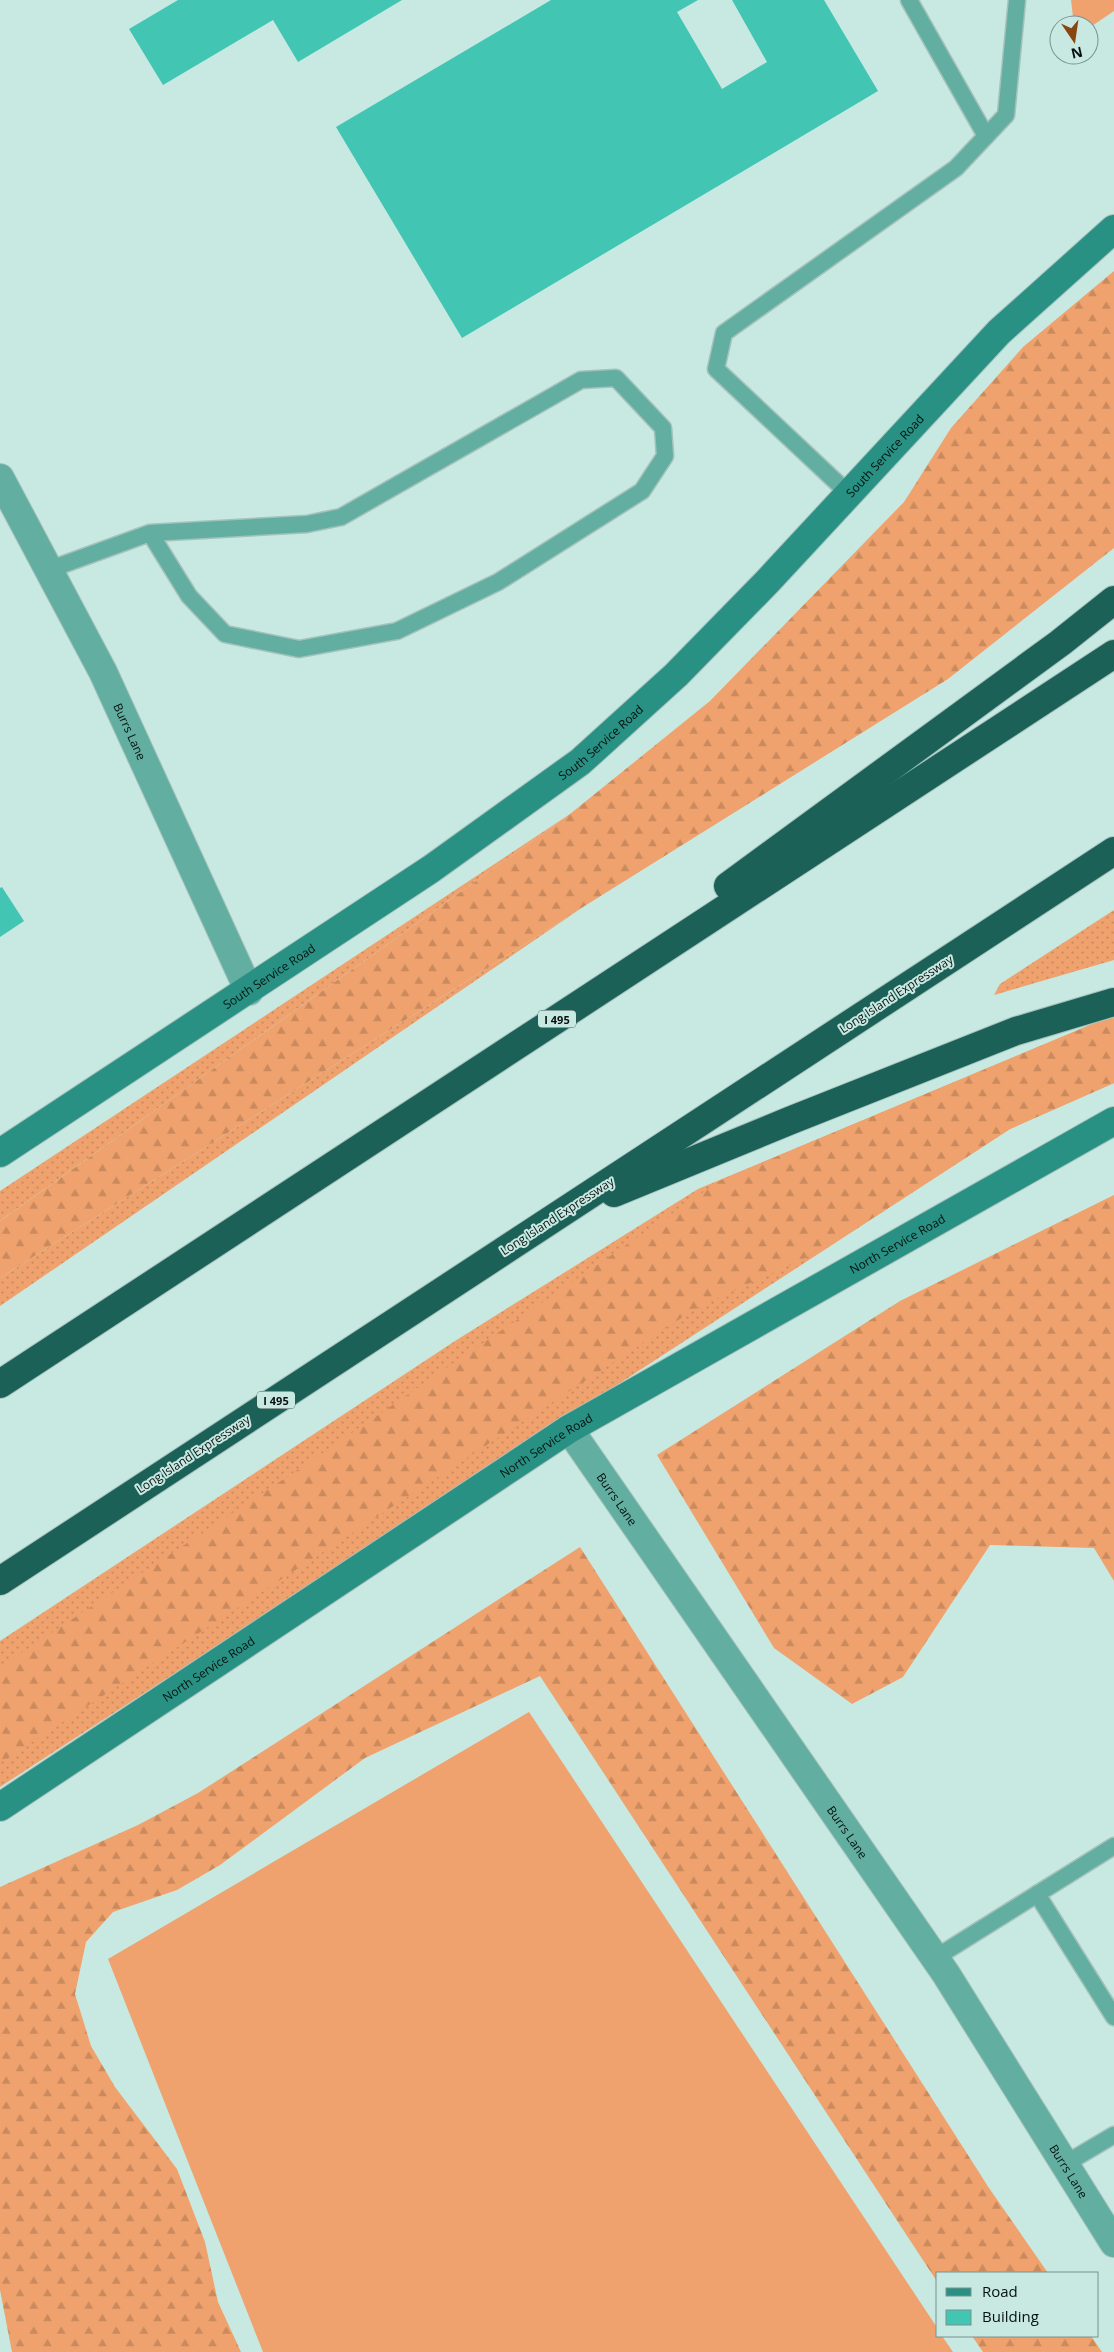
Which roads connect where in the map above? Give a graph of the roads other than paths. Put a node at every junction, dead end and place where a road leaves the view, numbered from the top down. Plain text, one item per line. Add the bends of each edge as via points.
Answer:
1 (909, 0) edge
2 (1017, 0) edge
3 (986, 136) junction
4 (1114, 229) edge
5 (0, 478) edge
6 (848, 493) junction
7 (150, 533) junction
8 (48, 570) junction
9 (1114, 600) edge
10 (1114, 654) edge
11 (1114, 851) edge
12 (249, 991) junction
13 (1114, 1002) edge
14 (462, 1081) junction
15 (1114, 1121) edge
16 (0, 1153) edge
17 (553, 1219) junction
18 (0, 1384) edge
19 (569, 1429) junction
20 (0, 1581) edge
21 (0, 1807) edge
22 (1114, 1846) edge
23 (1036, 1894) junction
24 (935, 1958) junction
25 (1114, 2017) edge
26 (1114, 2135) edge
27 (1065, 2164) junction
28 (1114, 2242) edge

1 - 3 lane
2 - 3 lane via 1006,115
3 - 6 lane via 956,168 724,333 716,369
4 - 6 main road, South Service Road via 999,332
5 - 8 street, Burrs Lane
6 - 12 main road, South Service Road via 676,675 580,762 431,869
7 - 7 lane via 307,524 341,517 581,380 616,378 663,428 665,456 642,491 498,582 397,631 299,649 225,634 189,596
7 - 8 lane
8 - 12 street, Burrs Lane via 103,672
9 - 14 highway via 1060,643
10 - 14 highway, I 495
11 - 17 highway, Long Island Expressway / I 495
12 - 16 main road, South Service Road
13 - 17 highway via 1016,1031
14 - 18 highway, I 495
15 - 19 main road, North Service Road
17 - 20 highway, Long Island Expressway / I 495
19 - 21 main road, North Service Road
19 - 24 street, Burrs Lane
22 - 23 lane
23 - 24 lane
23 - 25 lane
24 - 27 street, Burrs Lane
26 - 27 lane
27 - 28 street, Burrs Lane

